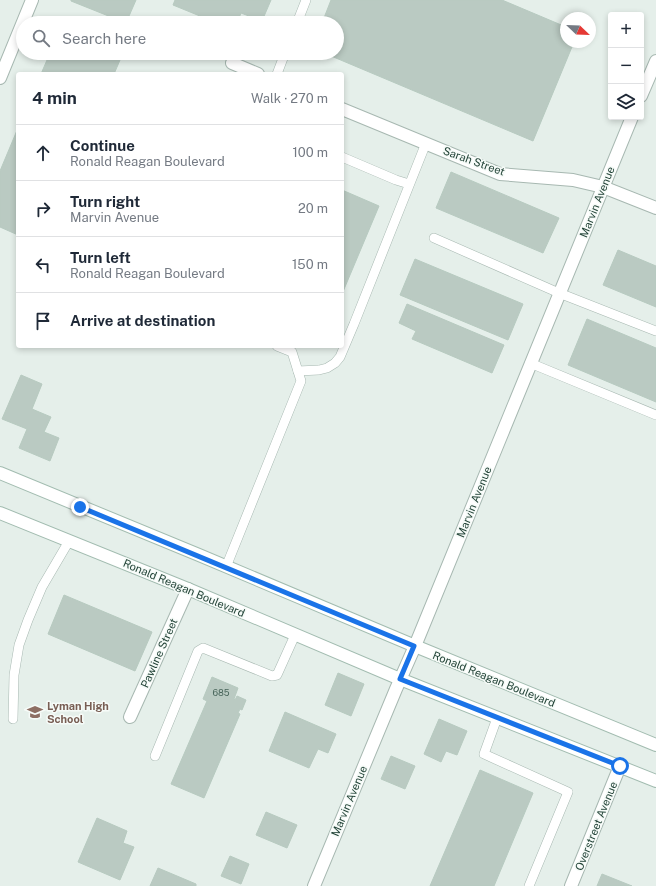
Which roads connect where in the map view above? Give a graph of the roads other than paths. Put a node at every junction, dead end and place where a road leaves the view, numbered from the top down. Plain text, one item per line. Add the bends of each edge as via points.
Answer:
1 (32, 0) edge
2 (306, 0) edge
3 (25, 16) edge
4 (300, 16) edge
5 (16, 39) edge
6 (282, 60) edge
7 (656, 60) edge
8 (232, 63) dead end
9 (253, 72) edge
10 (278, 72) edge
11 (0, 78) edge
12 (644, 89) edge
13 (344, 110) edge
14 (631, 120) edge
15 (426, 143) junction
16 (344, 158) edge
17 (409, 184) junction
18 (603, 187) junction
19 (656, 208) edge
20 (434, 238) dead end
21 (559, 293) junction
22 (656, 331) edge
23 (282, 348) edge
24 (344, 348) edge
25 (344, 348) edge
26 (530, 363) junction
27 (298, 370) junction
28 (656, 414) edge
29 (0, 473) edge
30 (0, 513) edge
31 (69, 541) junction
32 (226, 567) junction
33 (188, 589) junction
34 (295, 634) junction
35 (414, 646) junction
36 (400, 679) junction
37 (130, 717) dead end
38 (497, 718) junction
39 (13, 719) dead end
40 (655, 743) edge
41 (155, 756) dead end
42 (620, 766) junction
43 (656, 781) edge
44 (314, 886) edge
45 (529, 886) edge
46 (571, 886) edge

1 - 3 street
2 - 4 lane
5 - 11 street
6 - 10 lane
7 - 12 street
8 - 9 street
13 - 15 street, Sarah Street
14 - 18 street, Marvin Avenue
15 - 17 lane
15 - 18 street, Sarah Street via 500,174 573,180
16 - 17 lane
17 - 24 lane
18 - 19 street, Sarah Street
18 - 21 street, Marvin Avenue
20 - 21 lane
21 - 22 lane
21 - 26 street, Marvin Avenue
23 - 27 lane via 292,352
25 - 27 lane via 335,363 327,368
26 - 28 lane
26 - 35 street, Marvin Avenue
27 - 32 lane via 300,381
29 - 32 street, Ronald Reagan Boulevard
30 - 31 street, Ronald Reagan Boulevard
31 - 33 street, Ronald Reagan Boulevard
31 - 39 lane via 42,587 19,645 14,675
32 - 35 street, Ronald Reagan Boulevard
33 - 34 street, Ronald Reagan Boulevard
33 - 37 street, Pawline Street
34 - 36 street, Ronald Reagan Boulevard
34 - 41 lane via 277,675 272,676 203,648 198,651
35 - 36 street, Marvin Avenue
35 - 40 street, Ronald Reagan Boulevard
36 - 38 street, Ronald Reagan Boulevard
36 - 44 street, Marvin Avenue
38 - 42 street, Ronald Reagan Boulevard
38 - 45 lane via 484,754 568,792
42 - 43 street, Ronald Reagan Boulevard
42 - 46 street, Overstreet Avenue

